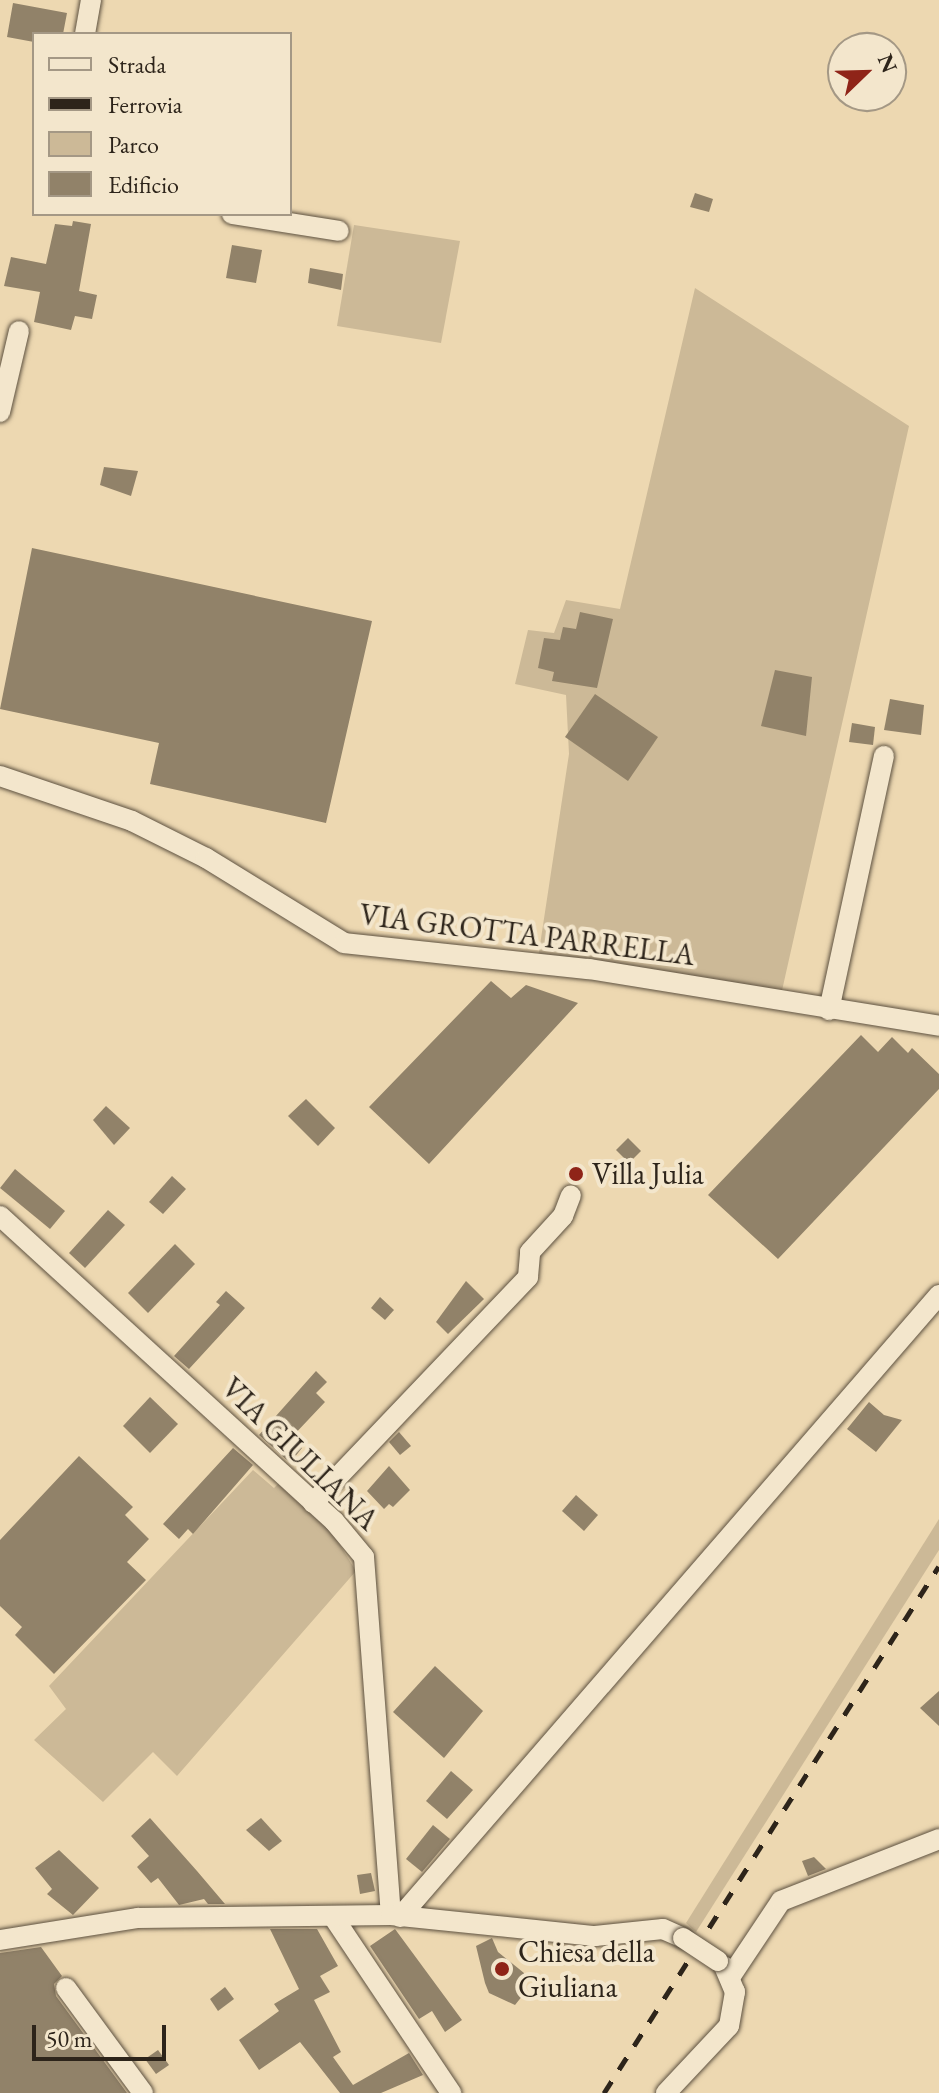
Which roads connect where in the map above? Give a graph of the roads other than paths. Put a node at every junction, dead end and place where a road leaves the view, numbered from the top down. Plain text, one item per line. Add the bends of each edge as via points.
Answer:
1 (91, 0) edge
2 (85, 32) edge
3 (245, 216) edge
4 (339, 231) dead end
5 (19, 331) dead end
6 (0, 412) edge
7 (884, 756) dead end
8 (0, 776) edge
9 (829, 1010) junction
10 (939, 1026) edge
11 (571, 1195) dead end
12 (0, 1216) edge
13 (939, 1295) edge
14 (313, 1503) junction
15 (939, 1839) edge
16 (395, 1916) junction
17 (334, 1918) junction
18 (0, 1940) edge
19 (725, 1968) junction
20 (66, 1988) dead end
21 (143, 2093) edge
22 (451, 2093) edge
23 (666, 2093) edge

1 - 2 street
3 - 4 street
5 - 6 street
7 - 9 street
8 - 9 street, VIA GROTTA PARRELLA via 132,821 206,858 344,943 589,969
9 - 10 street, VIA GROTTA PARRELLA
11 - 14 street via 563,1216 530,1252 528,1277
12 - 14 street, VIA GIULIANA
13 - 16 street
14 - 16 street, VIA GIULIANA via 364,1557
15 - 19 street via 781,1901
16 - 17 street
16 - 19 street, bridge via 595,1936 663,1929
17 - 18 street via 138,1918
17 - 22 street
19 - 23 street via 735,1992 729,2026
20 - 21 street

